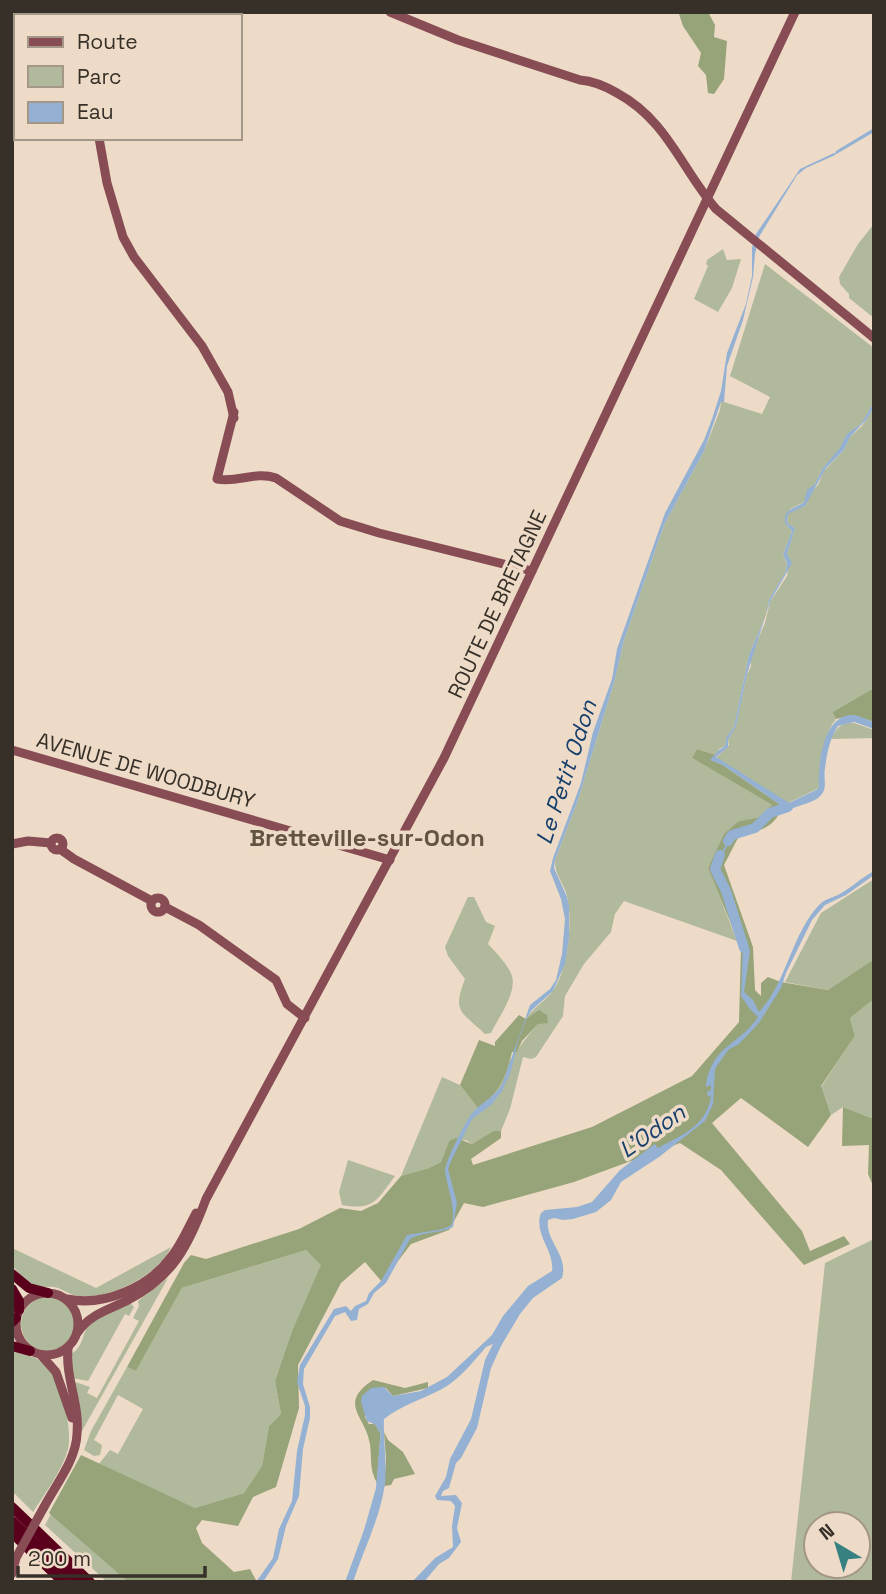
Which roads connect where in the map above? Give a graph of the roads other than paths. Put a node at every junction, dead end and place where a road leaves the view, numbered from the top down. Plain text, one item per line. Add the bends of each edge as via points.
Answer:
1 (390, 12) edge
2 (795, 12) edge
3 (99, 140) edge
4 (708, 198) junction
5 (874, 338) edge
6 (532, 571) junction
7 (12, 750) edge
8 (12, 844) edge
9 (390, 860) junction
10 (307, 1014) junction
11 (206, 1199) junction
12 (12, 1274) edge
13 (12, 1289) edge
14 (48, 1293) junction
15 (65, 1298) junction
16 (16, 1317) edge
17 (78, 1332) junction
18 (12, 1346) edge
19 (68, 1348) junction
20 (35, 1353) junction
21 (68, 1463) junction
22 (12, 1507) edge
23 (12, 1521) edge
24 (12, 1533) edge
25 (15, 1559) edge
26 (12, 1574) edge
27 (63, 1582) edge
28 (77, 1582) edge
29 (90, 1582) edge

1 - 4 main road via 458,40 606,87 631,100 670,139
2 - 4 main road, ROUTE DE BRETAGNE
3 - 6 main road via 118,223 130,250 197,337 228,391 235,430 220,479 266,474 340,520
4 - 5 main road
4 - 6 main road, ROUTE DE BRETAGNE
6 - 9 main road, ROUTE DE BRETAGNE
7 - 9 main road, AVENUE DE WOODBURY
8 - 10 main road via 51,843 54,849 152,901 155,911 164,907 199,925 276,980 287,1004
9 - 10 main road, ROUTE DE BRETAGNE
10 - 11 main road, ROUTE DE BRETAGNE
11 - 15 main road, ROUTE DE BRETAGNE via 174,1255 151,1277 112,1296 86,1301
11 - 17 main road, ROUTE DE BRETAGNE via 196,1227 171,1269 132,1298 90,1318
12 - 14 highway via 29,1288
13 - 16 highway via 19,1301
14 - 15 main road
14 - 16 main road via 34,1296
15 - 17 main road via 78,1317
16 - 20 main road via 18,1336
17 - 19 main road
18 - 20 highway
19 - 20 main road via 55,1354
19 - 21 main road via 78,1435
20 - 21 main road via 56,1373 71,1417
21 - 25 main road, bridge
22 - 29 highway
23 - 28 highway
24 - 27 highway
25 - 26 main road

